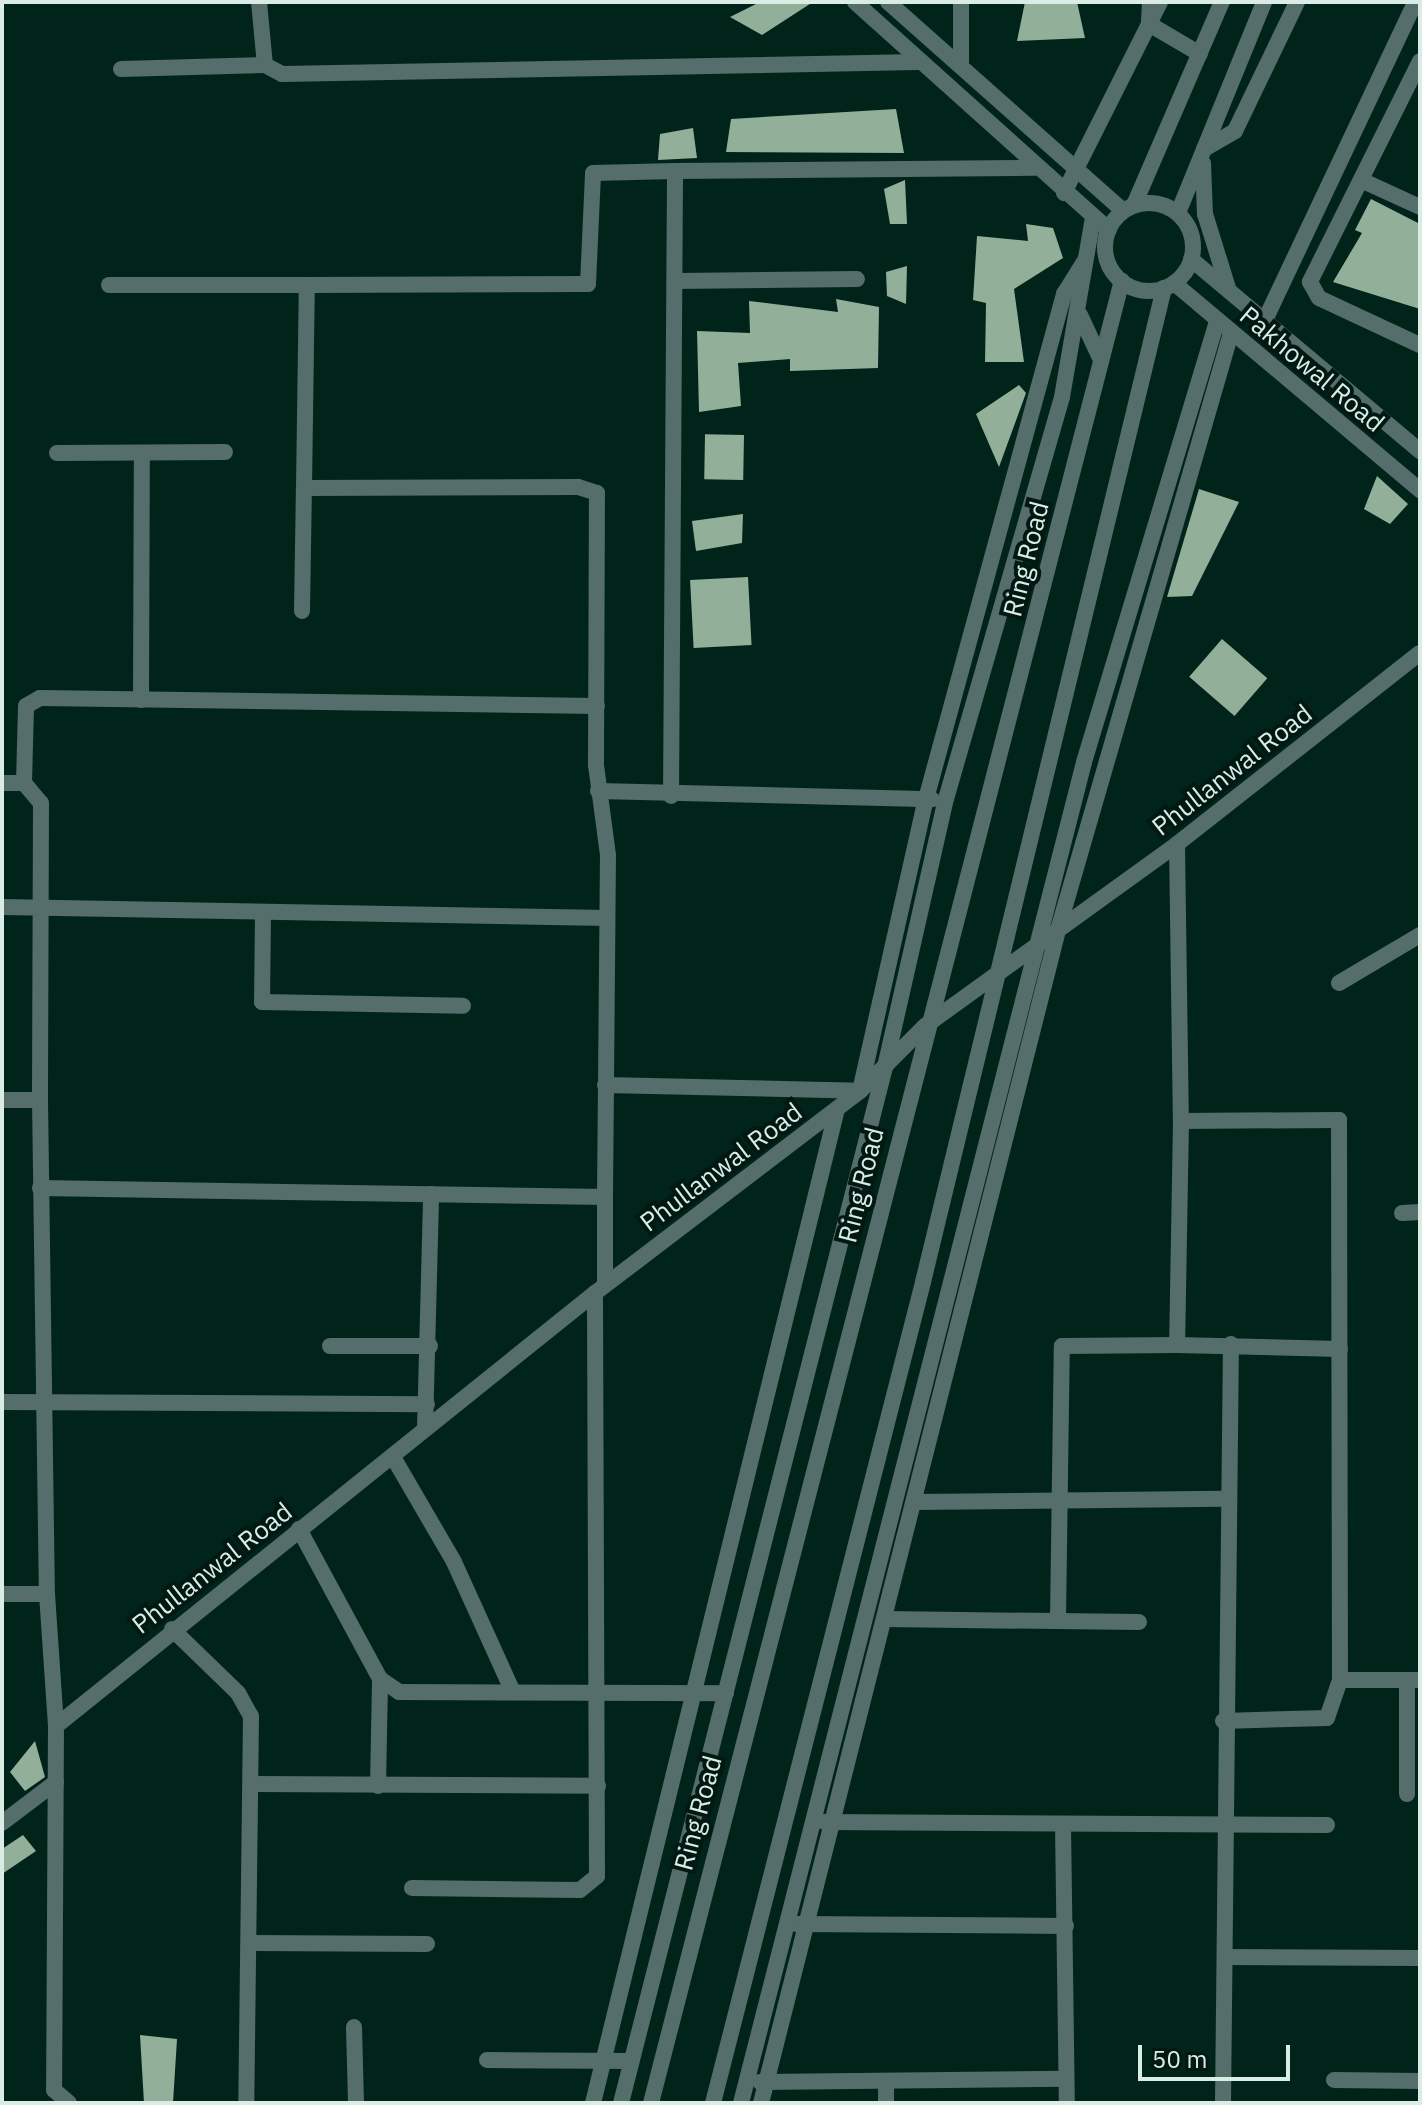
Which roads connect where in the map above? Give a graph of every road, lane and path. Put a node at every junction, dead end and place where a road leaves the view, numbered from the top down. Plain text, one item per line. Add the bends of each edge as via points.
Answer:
1 (259, 2) edge
2 (855, 2) edge
3 (888, 2) edge
4 (961, 2) edge
5 (1150, 2) edge
6 (1160, 2) edge
7 (1222, 2) edge
8 (1264, 2) edge
9 (1297, 2) edge
10 (1415, 2) edge
11 (1149, 24) junction
12 (1200, 54) junction
13 (1420, 61) edge
14 (918, 62) junction
15 (265, 65) junction
16 (961, 66) junction
17 (121, 69) dead end
18 (1203, 151) junction
19 (1076, 167) junction
20 (1035, 168) junction
21 (675, 171) junction
22 (1361, 180) junction
23 (1064, 193) junction
24 (1420, 207) edge
25 (1128, 208) junction
26 (1178, 213) junction
27 (1093, 217) junction
28 (1109, 230) junction
29 (1087, 257) junction
30 (1191, 259) junction
31 (857, 279) dead end
32 (676, 281) junction
33 (1122, 281) junction
34 (109, 285) dead end
35 (307, 285) junction
36 (1169, 286) junction
37 (1228, 289) junction
38 (1080, 315) junction
39 (1265, 320) junction
40 (1217, 321) junction
41 (1231, 333) junction
42 (1420, 345) edge
43 (1101, 360) junction
44 (1033, 412) junction
45 (1055, 421) junction
46 (1420, 451) edge
47 (225, 452) dead end
48 (57, 453) dead end
49 (142, 453) junction
50 (304, 488) junction
51 (1420, 490) edge
52 (984, 587) junction
53 (1003, 593) junction
54 (302, 611) dead end
55 (1420, 653) edge
56 (141, 700) junction
57 (597, 706) junction
58 (2, 783) edge
59 (24, 783) junction
60 (598, 791) junction
61 (671, 796) junction
62 (926, 799) junction
63 (946, 799) junction
64 (1177, 844) junction
65 (2, 907) edge
66 (42, 908) junction
67 (263, 912) junction
68 (607, 918) junction
69 (1058, 930) junction
70 (1420, 935) edge
71 (1036, 946) junction
72 (991, 979) junction
73 (1339, 983) dead end
74 (463, 1006) dead end
75 (925, 1026) junction
76 (885, 1067) junction
77 (605, 1085) junction
78 (860, 1091) junction
79 (2, 1100) edge
80 (40, 1100) junction
81 (837, 1109) junction
82 (1181, 1121) junction
83 (40, 1188) junction
84 (431, 1194) junction
85 (605, 1197) junction
86 (1420, 1212) edge
87 (1402, 1213) dead end
88 (600, 1289) junction
89 (1231, 1344) junction
90 (1177, 1345) junction
91 (330, 1346) dead end
92 (430, 1346) junction
93 (1340, 1349) junction
94 (2, 1402) edge
95 (40, 1402) junction
96 (427, 1404) junction
97 (425, 1429) junction
98 (393, 1457) junction
99 (1224, 1499) junction
100 (914, 1502) junction
101 (1061, 1503) junction
102 (299, 1529) junction
103 (2, 1594) edge
104 (47, 1594) junction
105 (884, 1619) junction
106 (1058, 1619) junction
107 (1139, 1622) dead end
108 (172, 1629) junction
109 (380, 1679) junction
110 (1340, 1680) junction
111 (1414, 1680) edge
112 (513, 1692) junction
113 (599, 1692) junction
114 (726, 1693) junction
115 (696, 1694) junction
116 (1223, 1721) junction
117 (56, 1726) junction
118 (56, 1782) junction
119 (254, 1784) junction
120 (378, 1786) junction
121 (598, 1786) junction
122 (1407, 1794) dead end
123 (814, 1822) junction
124 (833, 1822) junction
125 (2, 1823) edge
126 (1227, 1825) junction
127 (1327, 1825) dead end
128 (1063, 1826) junction
129 (652, 1877) junction
130 (678, 1877) junction
131 (412, 1888) dead end
132 (788, 1924) junction
133 (806, 1925) junction
134 (1066, 1926) junction
135 (252, 1943) junction
136 (427, 1944) dead end
137 (1226, 1957) junction
138 (1420, 1958) edge
139 (354, 2027) dead end
140 (487, 2060) dead end
141 (604, 2061) junction
142 (631, 2061) junction
143 (1066, 2079) junction
144 (1334, 2080) dead end
145 (767, 2081) junction
146 (886, 2081) junction
147 (1420, 2081) edge
148 (746, 2083) junction
149 (54, 2096) edge
150 (69, 2103) edge
151 (246, 2103) edge
152 (356, 2103) edge
153 (593, 2103) edge
154 (621, 2103) edge
155 (651, 2103) edge
156 (713, 2103) edge
157 (741, 2103) edge
158 (761, 2103) edge
159 (886, 2103) edge
160 (1067, 2103) edge
161 (1223, 2103) edge

1 - 15 street
2 - 14 street
3 - 16 street
4 - 16 street
5 - 11 street
6 - 11 street
7 - 12 street
8 - 18 street
9 - 18 street via 1235,131
10 - 39 street
11 - 12 street
11 - 19 street
12 - 25 street
13 - 22 street
14 - 15 street via 489,74 282,74
14 - 20 street
15 - 17 street
16 - 19 street
18 - 26 street
18 - 37 street via 1205,214
19 - 23 street
19 - 25 street
20 - 21 street
20 - 23 street
21 - 32 street
21 - 35 street via 593,173 588,284
22 - 24 street
22 - 42 street via 1311,291
23 - 27 street
25 - 26 street
25 - 28 street
26 - 30 street via 1188,226
27 - 28 street
27 - 29 street
28 - 33 street via 1107,259
29 - 38 street
29 - 44 street via 1064,294
30 - 36 street
30 - 37 street, Pakhowal Road
31 - 32 street
32 - 61 street
33 - 36 street
33 - 43 street, Ring Road
34 - 35 street
35 - 50 street
36 - 40 street, Pakhowal Road
36 - 72 street
37 - 39 street, Pakhowal Road
38 - 43 street
38 - 45 street
39 - 46 street, Pakhowal Road
40 - 41 street, Pakhowal Road
40 - 71 street
41 - 51 street, Pakhowal Road
41 - 69 street
43 - 75 street, Ring Road
44 - 45 street
44 - 52 street
45 - 53 street
47 - 49 street
48 - 49 street
49 - 56 street
50 - 54 street
50 - 57 street via 578,487 597,493
52 - 53 street
52 - 62 street
53 - 63 street
55 - 64 street, Phullanwal Road
56 - 57 street
56 - 59 street via 32,700
57 - 60 street
58 - 59 street
59 - 66 street via 40,796
60 - 61 street
60 - 68 street
61 - 62 street
62 - 63 street
62 - 78 street
63 - 76 street
64 - 69 street, Phullanwal Road
64 - 82 street
65 - 66 street
66 - 67 street
66 - 80 street
67 - 68 street
67 - 74 street via 262,1002
68 - 77 street
69 - 71 street, Phullanwal Road
69 - 100 street
70 - 73 street
71 - 72 street, Phullanwal Road
71 - 123 street
72 - 75 street, Phullanwal Road
72 - 156 street via 923,1282
75 - 76 street, Phullanwal Road
75 - 155 street, Ring Road
76 - 78 street, Phullanwal Road
76 - 114 street
77 - 78 street
77 - 85 street
78 - 81 street, Phullanwal Road
79 - 80 street
80 - 83 street
81 - 88 street, Phullanwal Road
81 - 115 street
82 - 90 street
82 - 93 street via 1339,1120
83 - 84 street
83 - 95 street
84 - 85 street
84 - 92 street
85 - 88 street
86 - 87 street
88 - 97 street, Phullanwal Road
88 - 113 street
89 - 90 street
89 - 93 street
89 - 99 street
90 - 101 street via 1062,1346
91 - 92 street
92 - 96 street
93 - 110 street
94 - 95 street
95 - 96 street
95 - 104 street
96 - 97 street
97 - 98 street, Phullanwal Road
98 - 102 street, Phullanwal Road
98 - 112 street via 454,1562
99 - 101 street
99 - 116 street
100 - 101 street
100 - 105 street
101 - 106 street
102 - 108 street, Phullanwal Road
102 - 109 street
103 - 104 street
104 - 117 street
105 - 106 street
105 - 124 street
106 - 107 street
108 - 117 street, Phullanwal Road
108 - 119 street via 246,1702
109 - 112 street via 399,1692
109 - 120 street
110 - 111 street
110 - 116 street via 1327,1718
111 - 122 street
112 - 113 street
113 - 115 street
113 - 121 street
114 - 115 street
114 - 130 street
115 - 129 street
116 - 126 street
117 - 118 street
118 - 125 street
118 - 149 street
119 - 120 street
119 - 135 street
120 - 121 street
121 - 131 street via 597,1876 589,1889
123 - 124 street
123 - 132 street
124 - 128 street
124 - 133 street
126 - 127 street
126 - 128 street
126 - 137 street
128 - 134 street
129 - 130 street
129 - 141 street
130 - 142 street
132 - 133 street
132 - 148 street
133 - 134 street
133 - 145 street
134 - 143 street
135 - 136 street
135 - 151 street
137 - 138 street
137 - 161 street
139 - 152 street
140 - 141 street
141 - 142 street
141 - 153 street
142 - 154 street
143 - 146 street
143 - 160 street
144 - 147 street
145 - 146 street
145 - 148 street
145 - 158 street
146 - 159 street
148 - 157 street
149 - 150 street

